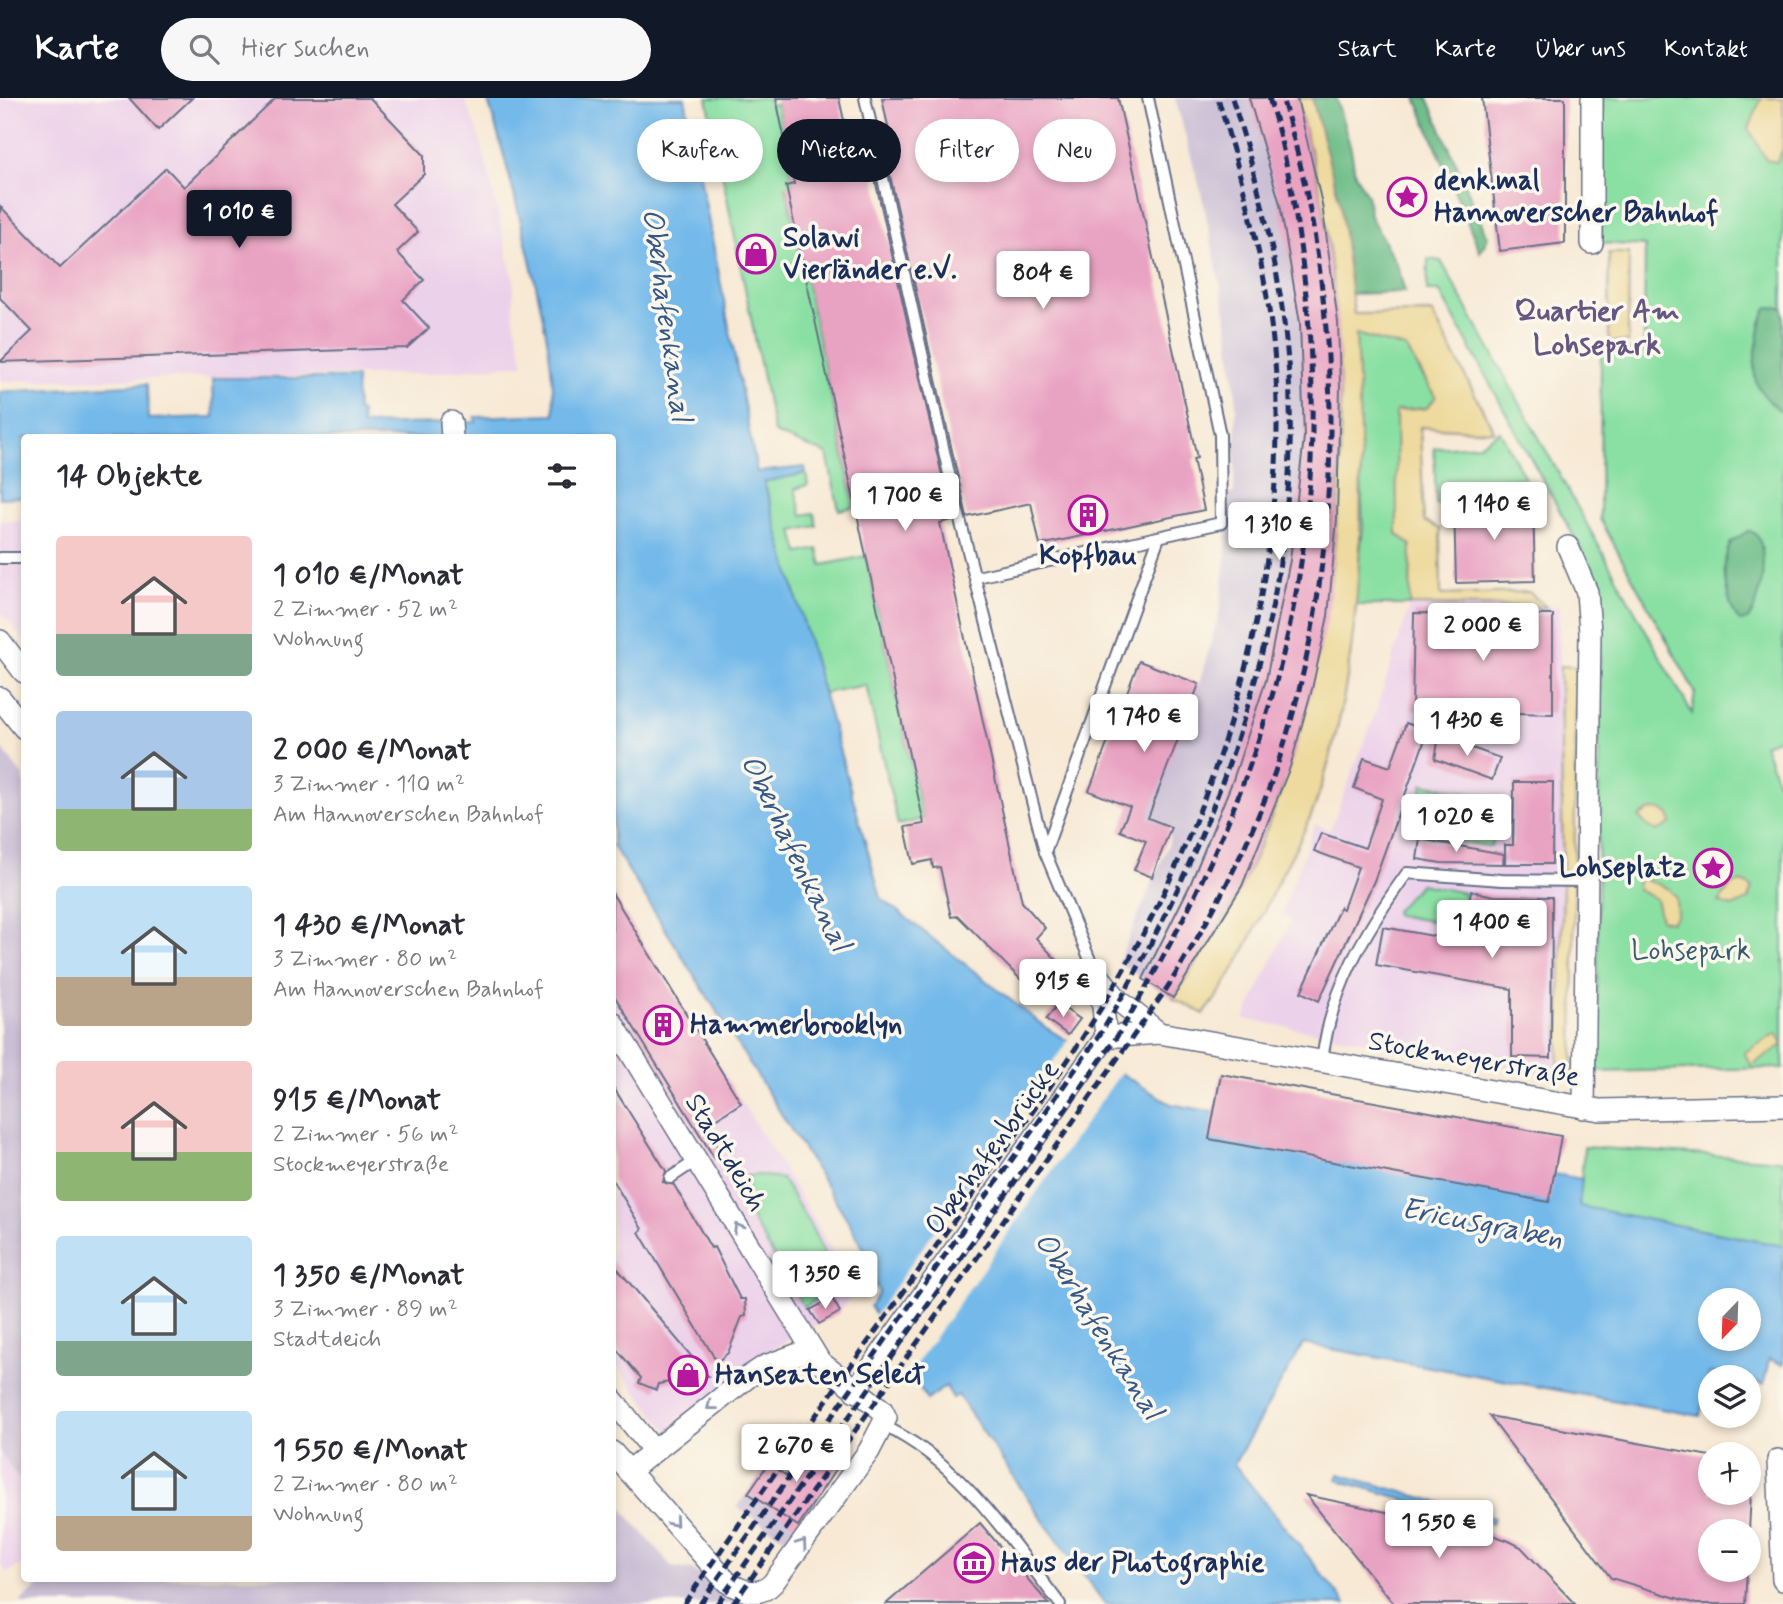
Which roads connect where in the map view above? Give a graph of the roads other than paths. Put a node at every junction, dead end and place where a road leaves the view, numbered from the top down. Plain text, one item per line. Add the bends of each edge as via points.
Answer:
1 (865, 98) edge
2 (1148, 98) edge
3 (1592, 98) edge
4 (1591, 243) dead end
5 (1159, 537) junction
6 (1568, 547) dead end
7 (0, 558) edge
8 (21, 558) edge
9 (976, 576) junction
10 (0, 641) edge
11 (21, 668) edge
12 (0, 698) edge
13 (21, 724) edge
14 (1045, 852) junction
15 (1587, 881) junction
16 (1095, 972) junction
17 (616, 1028) edge
18 (1159, 1033) junction
19 (1106, 1037) junction
20 (1322, 1062) junction
21 (1783, 1106) edge
22 (1584, 1108) junction
23 (697, 1160) junction
24 (670, 1178) dead end
25 (812, 1349) junction
26 (855, 1391) junction
27 (616, 1404) edge
28 (883, 1418) junction
29 (654, 1451) junction
30 (616, 1456) edge
31 (1777, 1460) dead end
32 (629, 1471) junction
33 (1783, 1580) edge
34 (756, 1598) edge
35 (1060, 1604) edge

1 - 9 lane
2 - 5 lane via 1220,435 1221,523
3 - 4 street
5 - 9 lane
5 - 14 lane
6 - 15 street via 1589,607
7 - 8 lane
9 - 14 lane
10 - 11 street
12 - 13 street
14 - 16 lane
15 - 20 lane via 1407,873 1370,924 1347,970 1325,1034
15 - 22 street
16 - 18 street, Stockmeyerstraße via 1118,1000
16 - 19 street
17 - 23 street, Stadtdeich
18 - 19 street, Stockmeyerstraße
18 - 20 street, Stockmeyerstraße
19 - 26 street, Oberhafenbrücke
20 - 22 street, Stockmeyerstraße
21 - 22 street, Stockmeyerstraße
23 - 24 lane
25 -> 23 street, Stadtdeich
25 - 26 street, Stadtdeich via 828,1371
25 -> 29 street via 765,1366
26 - 28 street, Stadtdeich
27 - 29 street
34 -> 28 street via 774,1583
28 - 35 lane via 945,1464
29 - 32 street
30 - 32 street
31 - 33 street
32 -> 34 street via 727,1582

